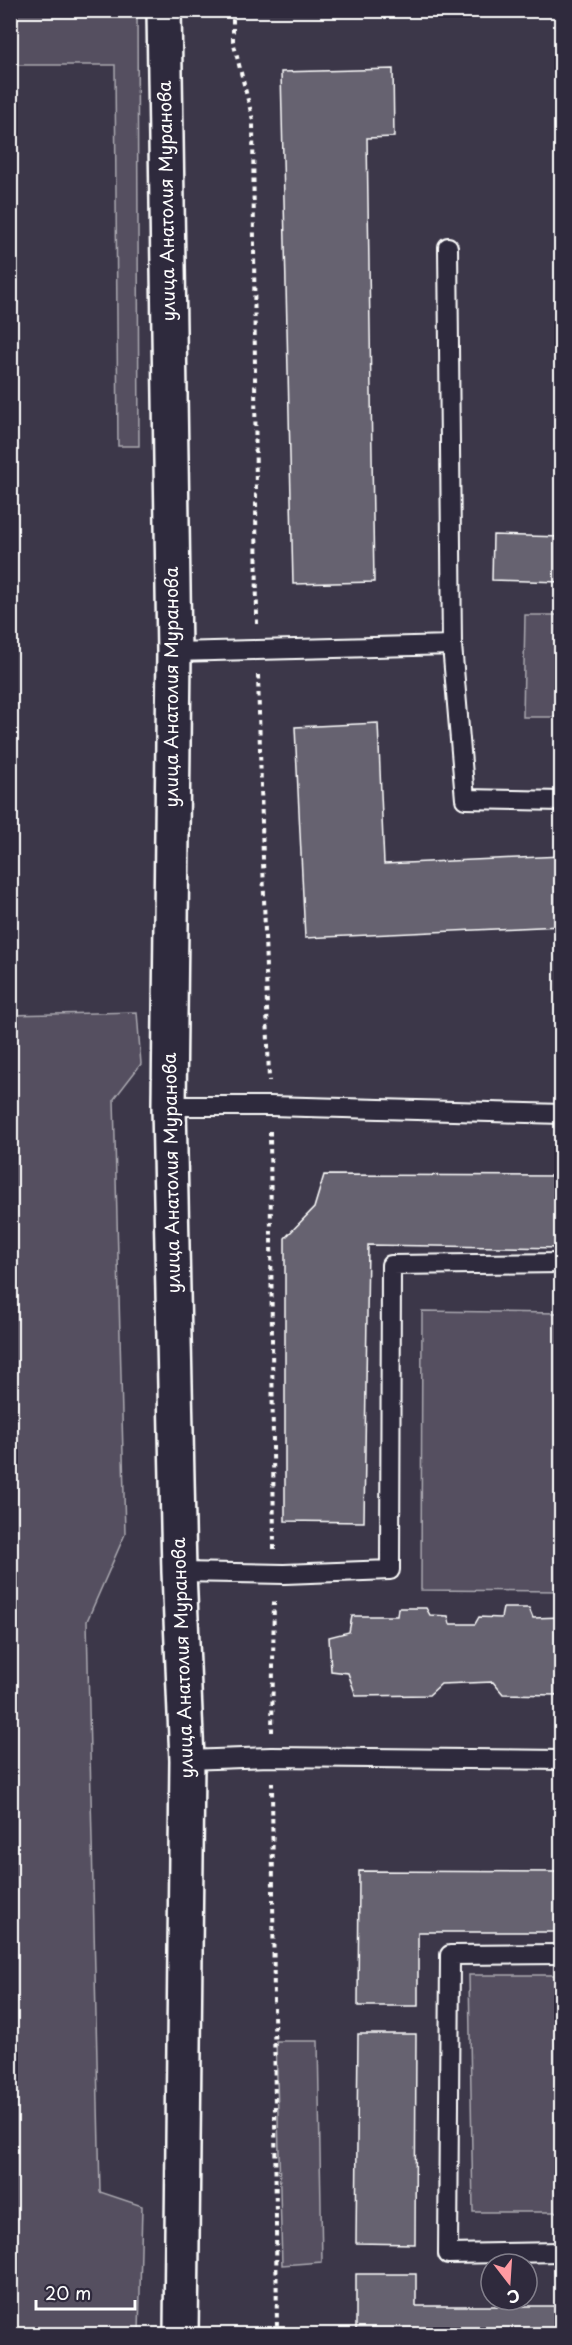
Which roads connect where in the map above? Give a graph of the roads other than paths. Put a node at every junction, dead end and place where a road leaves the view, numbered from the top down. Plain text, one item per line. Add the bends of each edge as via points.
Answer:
1 (164, 10) edge
2 (448, 247) dead end
3 (452, 645) junction
4 (174, 652) junction
5 (561, 801) edge
6 (169, 1106) junction
7 (561, 1114) edge
8 (561, 1263) edge
9 (179, 1572) junction
10 (187, 1760) junction
11 (561, 1760) edge
12 (561, 1954) edge
13 (561, 2252) edge
14 (181, 2334) edge

1 - 4 street, улица Анатолия Муранова
2 - 3 lane
3 - 4 lane
3 - 5 lane via 465,799
4 - 6 street, улица Анатолия Муранова
6 - 7 lane
6 - 9 street, улица Анатолия Муранова
8 - 9 lane via 391,1265 390,1570
9 - 10 street, улица Анатолия Муранова
10 - 11 lane
10 - 14 street, улица Анатолия Муранова
12 - 13 lane via 450,1955 448,2254

